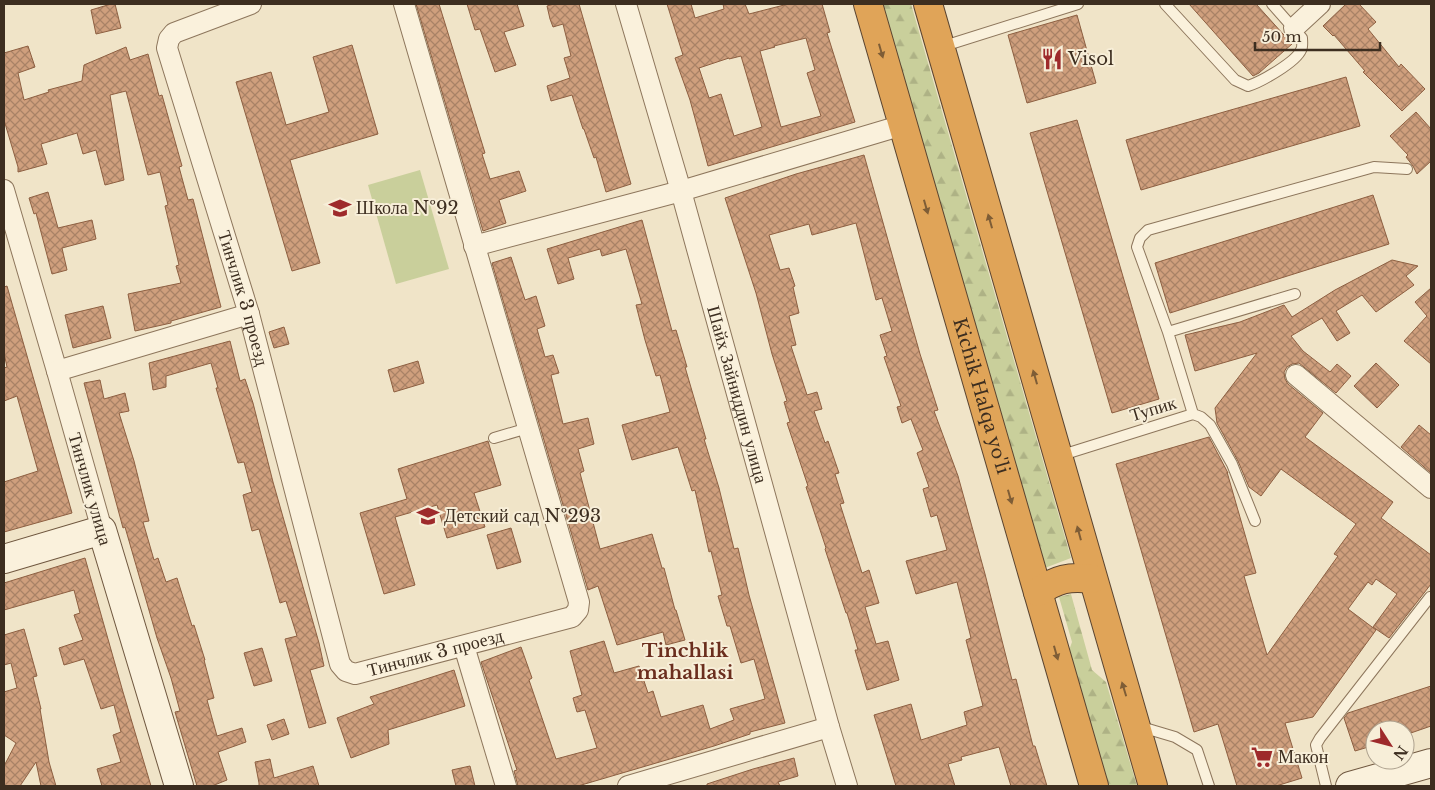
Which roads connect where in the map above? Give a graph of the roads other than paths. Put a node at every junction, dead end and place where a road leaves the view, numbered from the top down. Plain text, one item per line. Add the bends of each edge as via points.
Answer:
1 (251, 4) edge
2 (404, 4) edge
3 (626, 4) edge
4 (868, 4) edge
5 (928, 4) edge
6 (1078, 4) edge
7 (1165, 4) edge
8 (1272, 4) edge
9 (1320, 4) edge
10 (1060, 6) edge
11 (1294, 28) junction
12 (940, 47) junction
13 (903, 125) junction
14 (1407, 169) dead end
15 (4, 190) edge
16 (681, 191) junction
17 (11, 242) edge
18 (474, 246) junction
19 (1295, 294) dead end
20 (249, 314) junction
21 (1168, 332) junction
22 (57, 371) junction
23 (1296, 375) dead end
24 (1193, 414) junction
25 (528, 428) junction
26 (494, 438) dead end
27 (1058, 456) junction
28 (1431, 488) edge
29 (1255, 521) dead end
30 (102, 530) junction
31 (4, 559) edge
32 (1092, 579) junction
33 (1038, 592) junction
34 (1430, 597) edge
35 (464, 646) junction
36 (1135, 725) junction
37 (829, 726) junction
38 (1431, 763) edge
39 (179, 786) edge
40 (506, 786) edge
41 (628, 786) edge
42 (847, 786) edge
43 (1094, 786) edge
44 (1153, 786) edge
45 (1208, 786) edge
46 (1326, 786) edge
47 (1350, 786) edge

1 - 20 street, Тинчлик 3 проезд via 174,33 167,48
2 - 18 street, Тинчлик 3 проезд
3 - 16 street, Шайх Зайниддин улица
4 -> 13 highway, Kichik Halqa yo'li
5 - 12 highway
6 - 10 lane
7 - 11 lane via 1235,80 1248,86 1262,81 1302,50 1302,38
8 - 11 lane
9 - 11 street
10 - 12 lane
27 -> 12 highway
13 - 16 street
13 -> 33 highway, Kichik Halqa yo'li
14 - 21 lane via 1374,168 1148,230 1140,238 1138,248
15 - 17 street, Тинчлик улица
16 - 18 street
16 - 37 street, Шайх Зайниддин улица
17 - 22 street, Тинчлик улица
18 - 25 street, Тинчлик 3 проезд
19 - 21 lane
20 - 22 street
20 - 35 street, Тинчлик 3 проезд via 340,664 355,674
21 - 24 lane
22 - 30 street, Тинчлик улица
23 - 28 street
24 - 27 lane, Тупик
24 - 29 lane, Тупик via 1210,425 1232,464
25 - 26 lane
25 - 35 street, Тинчлик 3 проезд via 579,602 578,610 572,617
32 -> 27 highway
30 - 31 street
30 - 39 street, Тинчлик улица
32 - 33 highway via 1060,580
36 -> 32 highway
33 -> 43 highway, Kichik Halqa yo'li
34 - 46 lane via 1320,738 1316,746
35 - 40 street
36 - 44 highway
36 - 45 lane via 1175,737 1197,750
37 - 41 street
37 - 42 street, Шайх Зайниддин улица
38 - 47 street

